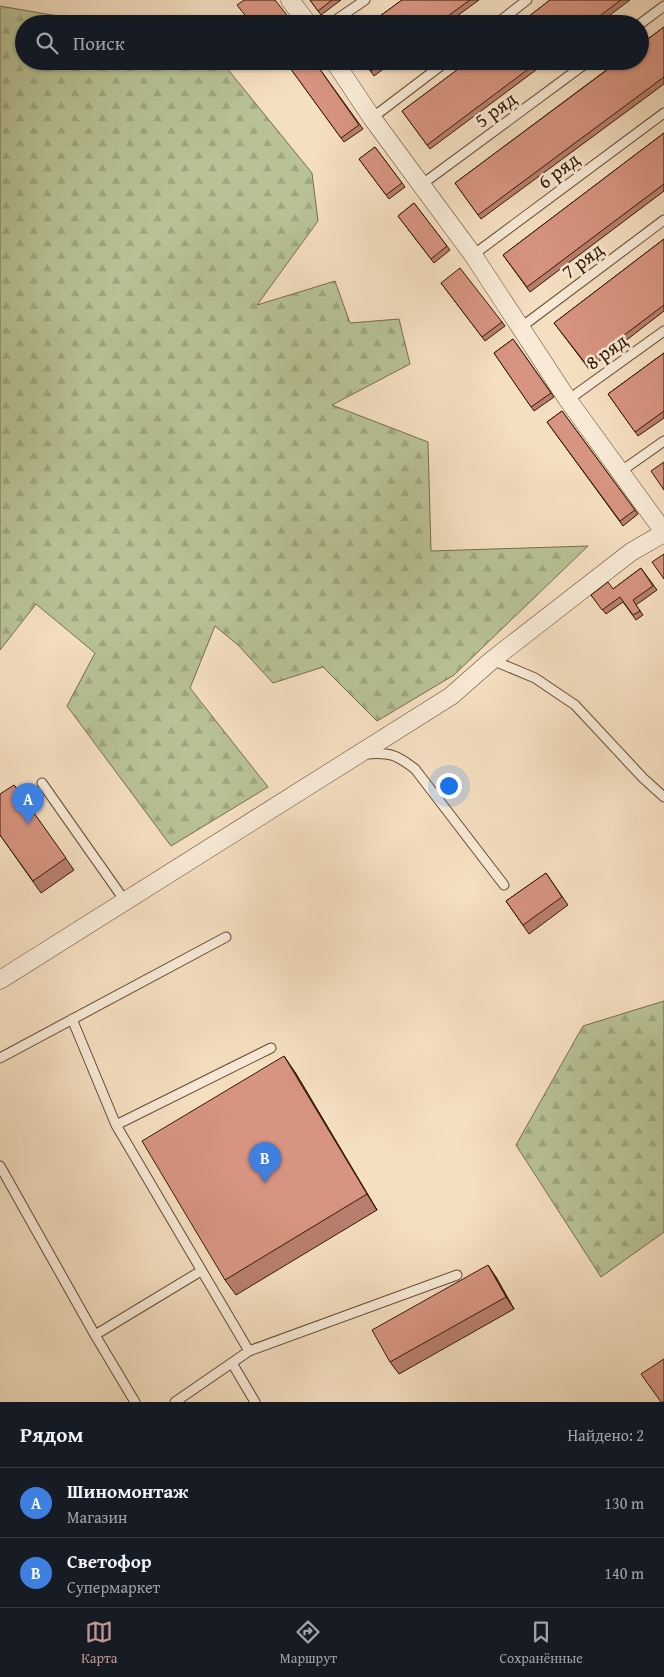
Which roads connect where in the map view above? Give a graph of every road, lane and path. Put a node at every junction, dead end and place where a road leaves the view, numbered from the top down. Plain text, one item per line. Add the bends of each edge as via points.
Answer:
1 (290, 0) edge
2 (364, 0) edge
3 (527, 0) edge
4 (664, 6) edge
5 (301, 15) edge
6 (343, 15) edge
7 (508, 15) edge
8 (649, 17) edge
9 (340, 70) edge
10 (435, 70) edge
11 (577, 70) edge
12 (664, 113) edge
13 (372, 118) junction
14 (421, 185) junction
15 (664, 220) edge
16 (473, 255) junction
17 (520, 328) junction
18 (664, 331) edge
19 (568, 400) junction
20 (664, 441) edge
21 (620, 472) junction
22 (664, 533) edge
23 (492, 660) junction
24 (358, 754) junction
25 (42, 782) dead end
26 (664, 797) edge
27 (504, 885) dead end
28 (125, 901) junction
29 (226, 936) dead end
30 (0, 980) edge
31 (72, 1019) junction
32 (272, 1048) dead end
33 (0, 1058) edge
34 (116, 1125) junction
35 (0, 1166) edge
36 (201, 1271) junction
37 (457, 1275) dead end
38 (95, 1335) junction
39 (249, 1351) junction
40 (232, 1362) junction
41 (135, 1402) edge
42 (175, 1402) edge
43 (255, 1402) edge

1 - 5 street
2 - 6 lane
3 - 7 lane
4 - 8 lane
9 - 13 street
10 - 13 lane
11 - 14 lane, 5 ряд
12 - 16 lane, 6 ряд
13 - 14 street
14 - 16 street
15 - 17 lane, 7 ряд
16 - 17 street
17 - 19 street
18 - 19 lane, 8 ряд
19 - 21 street
20 - 21 lane
21 - 22 street
22 - 23 street via 630,552
23 - 24 street via 451,696
23 - 26 lane via 535,678 575,705
24 - 27 lane via 397,756 415,768
24 - 28 street
25 - 28 lane
28 - 30 street
29 - 31 lane
31 - 33 lane
31 - 34 lane
32 - 34 lane
34 - 36 lane
35 - 38 lane
36 - 38 lane
36 - 39 lane
37 - 39 lane
38 - 41 lane
39 - 40 lane
40 - 42 lane
40 - 43 lane

